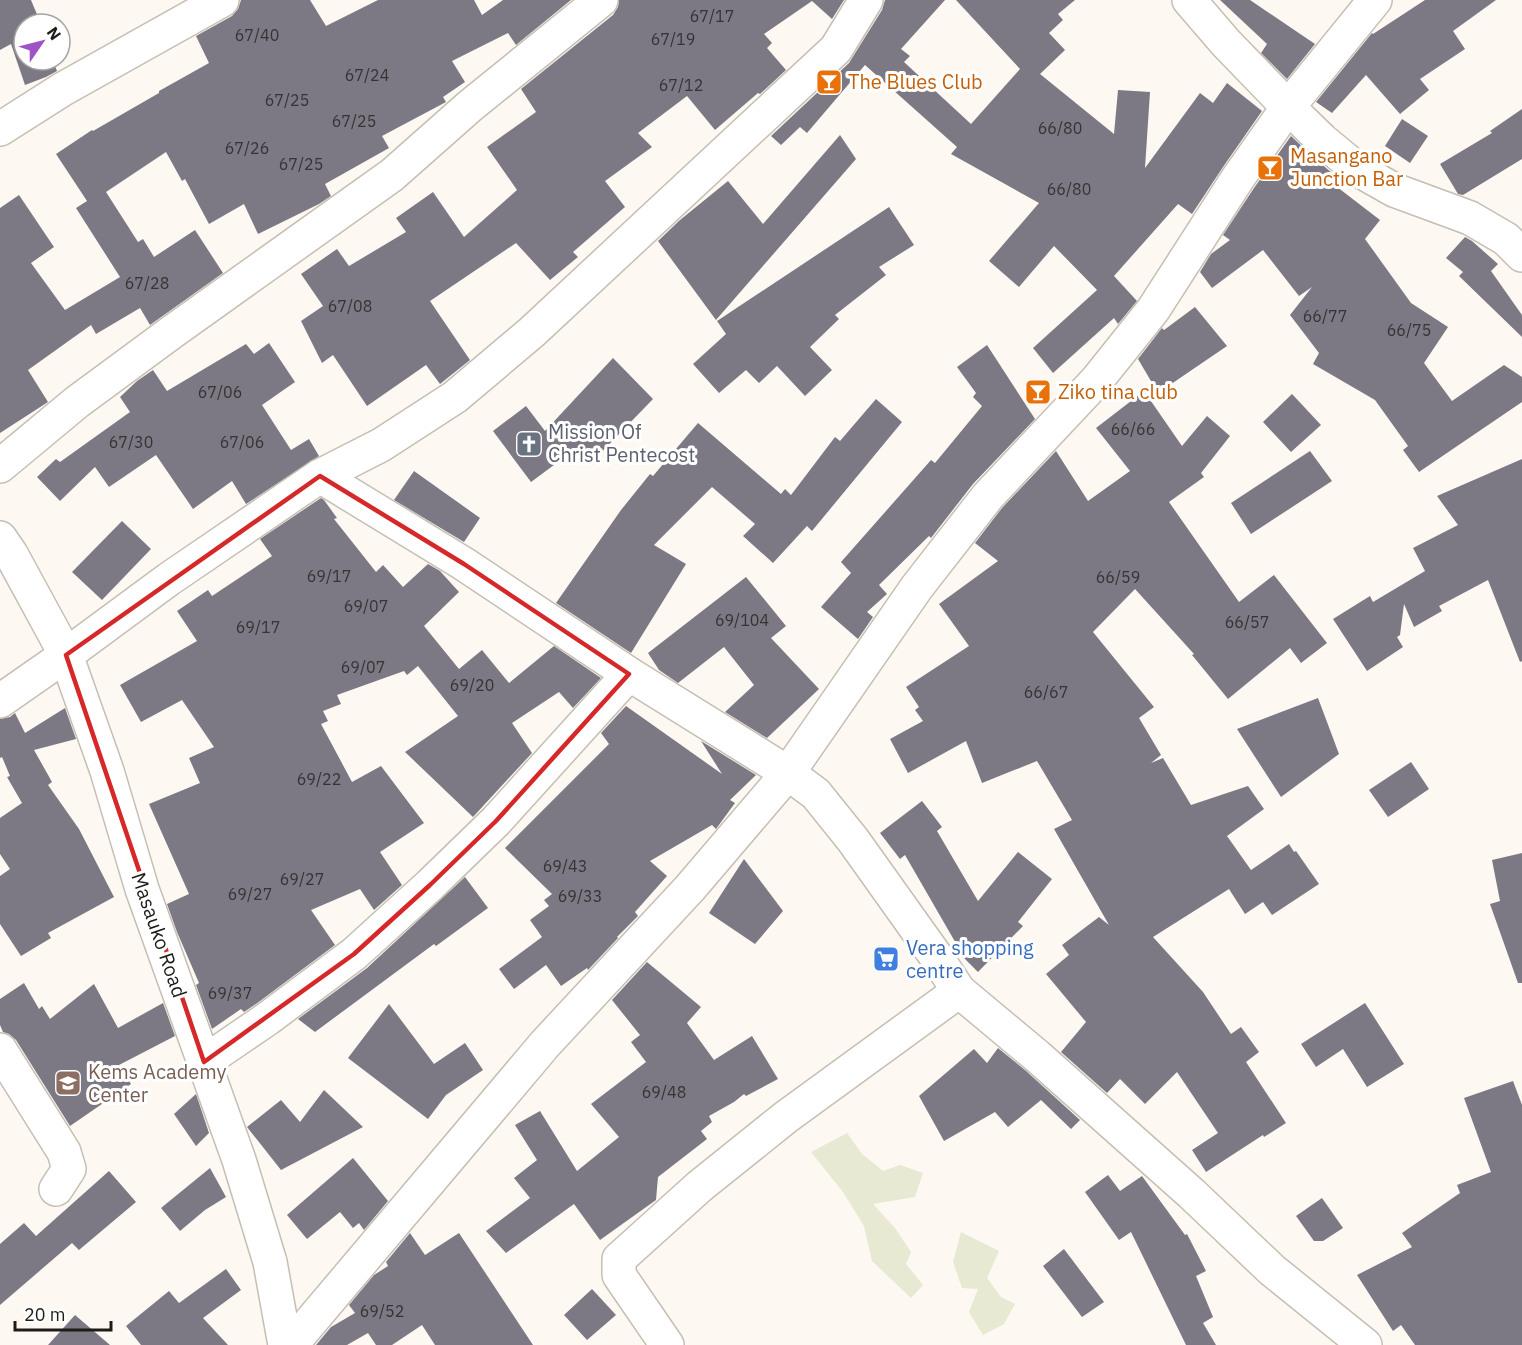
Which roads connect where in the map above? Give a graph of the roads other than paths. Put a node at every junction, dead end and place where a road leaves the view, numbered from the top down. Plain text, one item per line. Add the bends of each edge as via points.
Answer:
1 (222, 0) edge
2 (601, 0) edge
3 (866, 0) edge
4 (1189, 0) edge
5 (1375, 0) edge
6 (1288, 107) junction
7 (0, 129) edge
8 (1517, 238) edge
9 (0, 466) edge
10 (320, 476) junction
11 (0, 538) edge
12 (66, 655) junction
13 (629, 674) junction
14 (0, 701) edge
15 (788, 773) junction
16 (959, 991) junction
17 (0, 1050) edge
18 (204, 1062) junction
19 (56, 1189) dead end
20 (285, 1345) edge
21 (291, 1345) edge
22 (667, 1345) edge
23 (1365, 1345) edge

1 - 7 street
2 - 9 street via 392,175 86,395
3 - 10 street via 836,49 532,332 455,397 381,445
4 - 6 street
5 - 6 street
6 - 8 street via 1357,169 1394,190
6 - 15 street via 1154,310 1097,380 988,496 917,587
10 - 12 street
10 - 13 street via 464,564
11 - 12 street, Masauko Road
12 - 14 street
12 - 18 street, Masauko Road via 107,771 142,890
13 - 15 street
13 - 18 street via 496,821 422,892 354,954
15 - 16 street via 816,794 853,840
15 - 21 street via 690,888 545,1044
16 - 22 street via 786,1117 700,1186 619,1259 619,1275
16 - 23 street via 1037,1056 1272,1270
17 - 19 street via 64,1152 69,1168
18 - 20 street, Masauko Road via 270,1262

